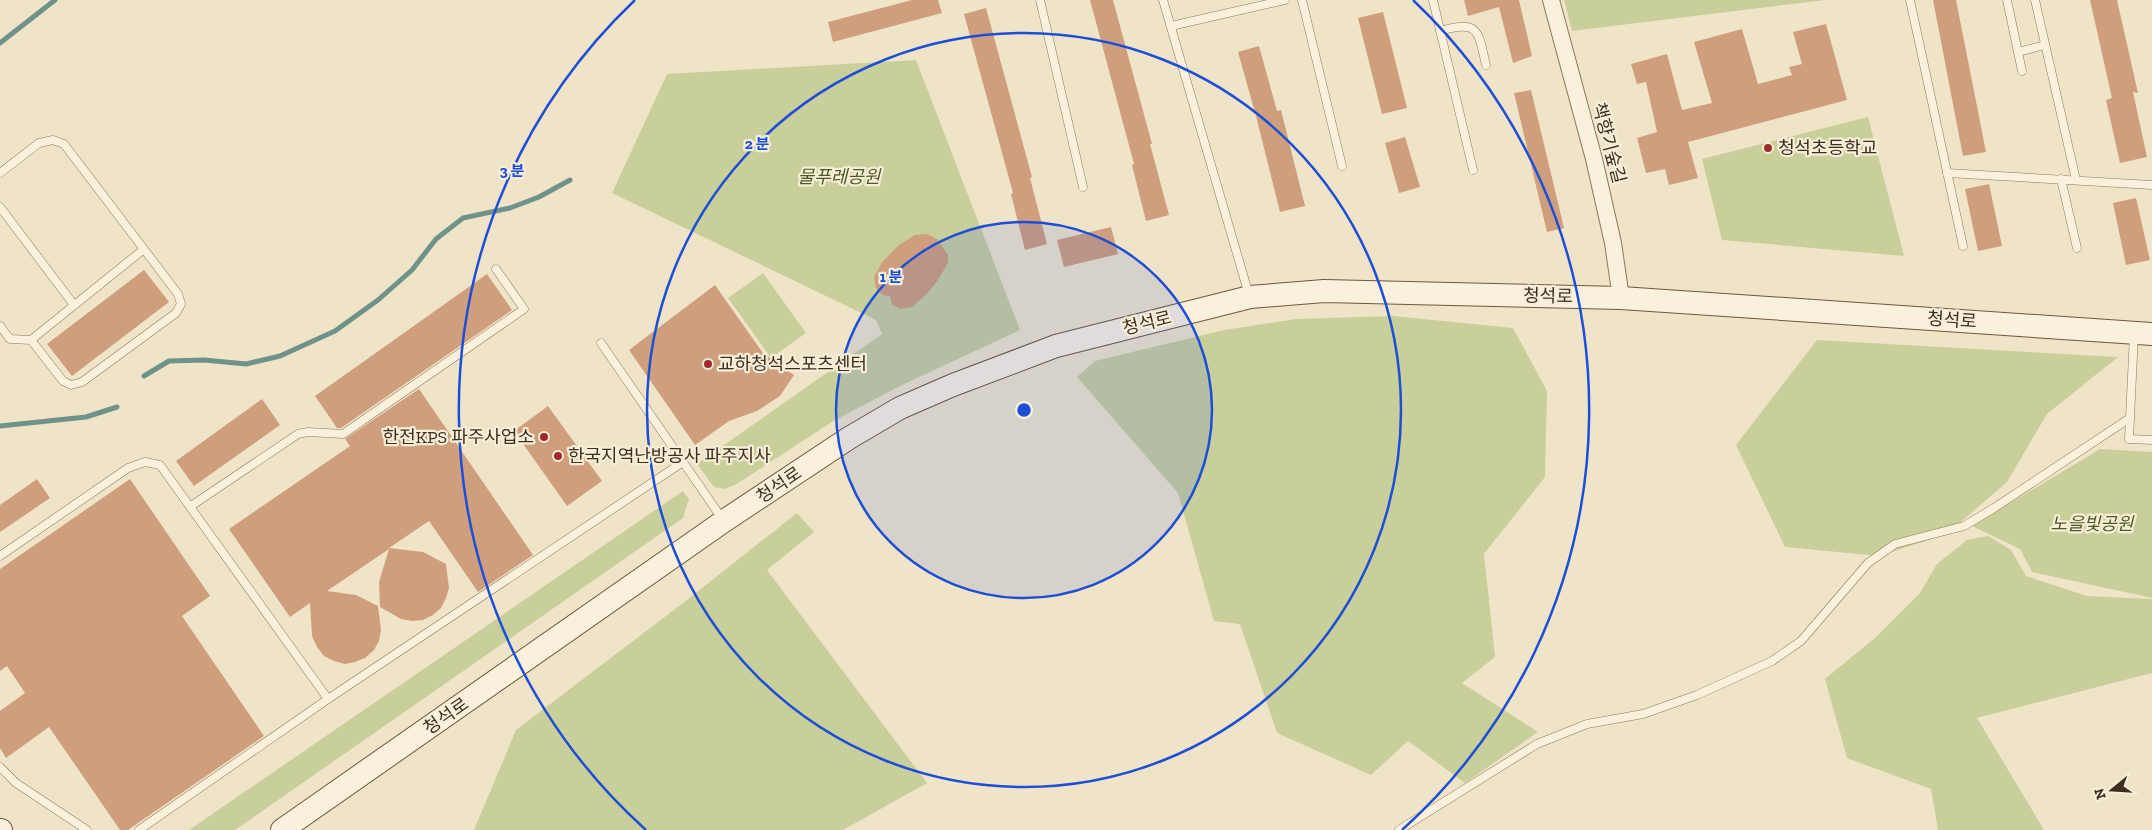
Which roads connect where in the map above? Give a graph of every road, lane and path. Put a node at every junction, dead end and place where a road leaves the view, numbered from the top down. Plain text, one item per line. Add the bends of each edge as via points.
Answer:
1 (1040, 0) edge
2 (1163, 0) edge
3 (1285, 0) edge
4 (1302, 0) edge
5 (1433, 0) edge
6 (1551, 0) edge
7 (1910, 0) edge
8 (2007, 0) edge
9 (2035, 0) edge
10 (1171, 26) junction
11 (1440, 31) junction
12 (2045, 45) junction
13 (2018, 52) junction
14 (1486, 65) dead end
15 (2022, 71) dead end
16 (1342, 166) dead end
17 (1473, 170) dead end
18 (0, 173) edge
19 (1947, 173) junction
20 (2061, 179) junction
21 (2076, 180) junction
22 (2152, 184) edge
23 (1084, 187) dead end
24 (0, 207) edge
25 (1963, 246) dead end
26 (2077, 248) dead end
27 (144, 249) junction
28 (496, 269) dead end
29 (1250, 297) junction
30 (1621, 298) junction
31 (74, 305) junction
32 (0, 326) edge
33 (2143, 333) edge
34 (3, 335) edge
35 (31, 340) junction
36 (601, 343) dead end
37 (2130, 418) junction
38 (2152, 440) edge
39 (683, 462) junction
40 (191, 506) junction
41 (724, 521) junction
42 (0, 556) edge
43 (328, 699) junction
44 (0, 768) edge
45 (284, 829) edge
46 (87, 830) edge
47 (139, 830) edge
48 (1399, 830) edge

1 - 23 lane
2 - 10 lane
3 - 10 lane
4 - 16 lane
5 - 11 lane
6 - 30 street, 책향기숲길 via 1594,159 1613,243
7 - 19 lane
8 - 13 lane
9 - 12 lane
10 - 29 lane
11 - 14 lane via 1458,25 1471,27 1478,34
11 - 17 lane
12 - 13 lane
12 - 21 lane
13 - 15 lane
18 - 27 lane via 39,143 53,140 64,144
19 - 20 lane
19 - 25 lane
20 - 21 lane
20 - 26 lane
21 - 22 lane
24 - 31 lane
27 - 31 lane
27 - 35 lane via 178,294 181,304 176,313 82,382 71,385 63,381
28 - 40 lane via 524,309 343,434 298,434
29 - 30 main road, 청석로 via 1324,291
29 - 41 main road, 청석로 via 1056,346 953,385 900,408 849,438
30 - 33 main road, 청석로
31 - 35 lane
32 - 34 lane
33 - 37 lane
34 - 35 lane via 10,339
36 - 39 lane
37 - 38 lane via 2129,438
37 - 48 lane via 1964,526 1895,544 1868,563 1801,641 1772,661 1697,695 1643,714 1587,724 1537,744
39 - 41 lane
39 - 43 lane
40 - 42 lane via 160,465 145,462 128,468
40 - 43 lane
41 - 45 main road, 청석로
43 - 47 lane
44 - 46 lane via 16,783

